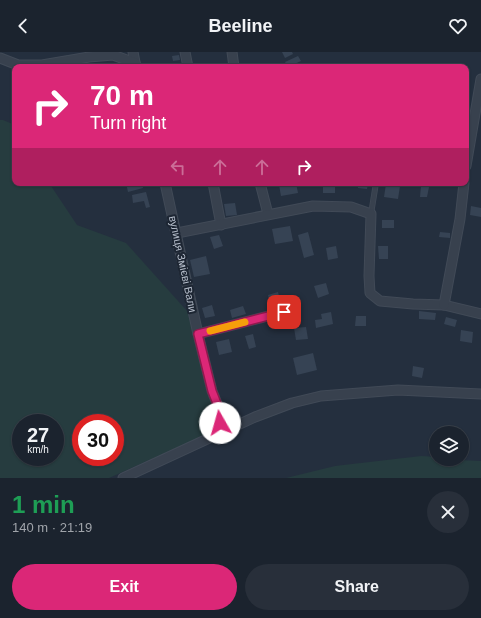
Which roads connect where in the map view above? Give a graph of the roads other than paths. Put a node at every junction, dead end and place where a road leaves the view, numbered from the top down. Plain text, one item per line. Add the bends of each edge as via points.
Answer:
1 (133, 52) edge
2 (185, 52) edge
3 (232, 52) edge
4 (0, 58) edge
5 (15, 64) edge
6 (48, 64) edge
7 (133, 64) edge
8 (135, 64) edge
9 (187, 64) edge
10 (234, 64) edge
11 (481, 79) edge
12 (469, 149) edge
13 (166, 186) edge
14 (214, 186) edge
15 (261, 186) edge
16 (376, 186) edge
17 (464, 186) edge
18 (268, 214) junction
19 (372, 214) junction
20 (221, 225) junction
21 (177, 233) junction
22 (444, 305) junction
23 (284, 312) dead end
24 (481, 314) edge
25 (198, 334) junction
26 (481, 394) edge
27 (212, 436) junction
28 (123, 478) edge

1 - 8 street
2 - 9 street
3 - 10 street
4 - 5 street
6 - 7 street via 113,55
11 - 12 street
13 - 21 street, вулиця Змієві Вали
14 - 20 street
15 - 18 street
16 - 19 lane
17 - 22 street
18 - 19 street via 313,206 351,207
18 - 20 street
19 - 22 street via 370,293 380,301
20 - 21 street
21 - 25 street, вулиця Змієві Вали
22 - 24 street
23 - 25 street
25 - 27 street, вулиця Змієві Вали via 212,391 220,411 220,423
26 - 27 street via 398,390 321,396 267,412
27 - 28 street

